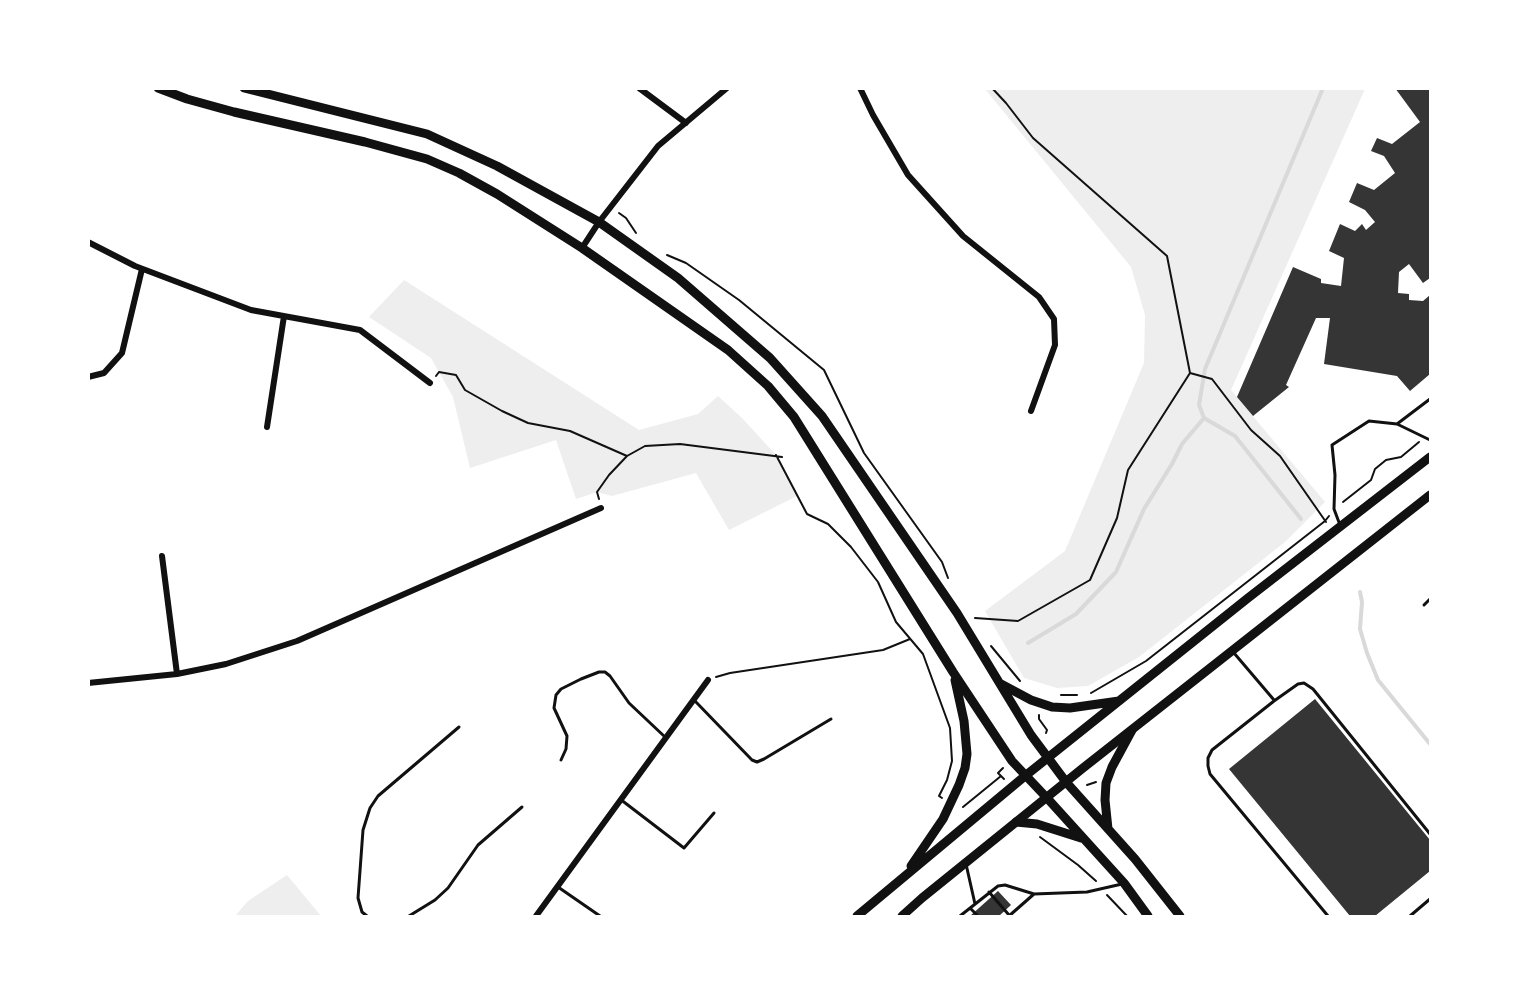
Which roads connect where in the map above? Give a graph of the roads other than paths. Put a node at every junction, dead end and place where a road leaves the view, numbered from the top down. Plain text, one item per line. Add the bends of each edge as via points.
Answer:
1 (158, 88) edge
2 (244, 88) edge
3 (639, 88) edge
4 (727, 88) edge
5 (860, 88) edge
6 (686, 123) junction
7 (599, 222) junction
8 (88, 242) edge
9 (582, 248) junction
10 (142, 269) junction
11 (284, 316) junction
12 (88, 377) edge
13 (430, 382) road end
14 (1431, 399) edge
15 (1031, 411) dead end
16 (1397, 424) junction
17 (267, 427) dead end
18 (1431, 440) edge
19 (1431, 457) edge
20 (1430, 495) edge
21 (601, 508) road end
22 (1337, 530) junction
23 (162, 556) dead end
24 (1431, 599) edge
25 (1424, 604) dead end
26 (1233, 651) junction
27 (953, 672) junction
28 (177, 674) junction
29 (708, 680) road end
30 (999, 682) junction
31 (88, 683) edge
32 (693, 699) junction
33 (1122, 700) junction
34 (1274, 700) junction
35 (831, 718) dead end
36 (459, 727) dead end
37 (1133, 729) junction
38 (665, 737) junction
39 (1048, 759) junction
40 (561, 760) dead end
41 (1025, 777) junction
42 (1066, 782) junction
43 (1047, 798) junction
44 (620, 799) junction
45 (522, 807) dead end
46 (714, 813) dead end
47 (1016, 822) junction
48 (1108, 829) junction
49 (1431, 834) edge
50 (1084, 838) junction
51 (965, 863) junction
52 (905, 875) junction
53 (1124, 883) junction
54 (558, 887) junction
55 (989, 892) junction
56 (1034, 894) junction
57 (1431, 899) edge
58 (975, 904) junction
59 (970, 908) junction
60 (367, 916) edge
61 (409, 916) edge
62 (536, 916) edge
63 (600, 916) edge
64 (857, 916) edge
65 (902, 916) edge
66 (960, 916) edge
67 (978, 916) edge
68 (1009, 916) edge
69 (1148, 916) edge
70 (1180, 916) edge
71 (1328, 916) edge
72 (1410, 916) edge

1 - 9 main road via 234,112 426,159 497,194
2 - 7 main road via 427,134
3 - 6 street
4 - 6 street
5 - 15 street via 908,175 963,236 1039,297 1054,319 1055,345
6 - 7 street via 658,146
7 - 9 street
7 - 30 main road via 678,278 743,333 822,417 957,613
8 - 10 street
9 - 27 main road via 728,350 768,386 794,417
10 - 11 street via 251,310
10 - 12 street via 122,353 104,373
11 - 13 street via 360,330
11 - 17 street
14 - 16 lane
16 - 18 lane
16 - 22 lane via 1369,421 1332,445
19 - 22 main road
20 - 26 main road
21 - 28 street via 297,641 226,664
22 - 33 main road
23 - 28 street
24 - 25 lane
26 - 34 lane
26 - 37 main road
27 - 41 main road
27 - 52 main road via 967,754 959,785 943,819
28 - 31 street
29 - 32 street
30 - 33 main road via 1052,707
30 - 39 main road
32 - 35 lane via 757,762
32 - 38 street
33 - 39 main road
34 - 49 lane via 1298,684 1308,685
34 - 71 lane via 1212,750 1208,766 1210,774
36 - 60 lane via 378,796 370,808 363,830 358,898
37 - 42 main road
37 - 48 main road via 1106,783
38 - 40 lane via 630,703 610,676 599,672 556,695 554,708 567,736
38 - 44 street
39 - 41 main road
39 - 42 main road
41 - 43 main road
41 - 52 main road
42 - 43 main road
42 - 48 main road
43 - 47 main road
43 - 50 main road
44 - 46 lane via 684,848
44 - 54 street
45 - 61 lane via 478,845 448,888
47 - 50 main road
47 - 51 main road
48 - 70 main road
50 - 53 main road
51 - 58 lane
51 - 65 main road
52 - 64 main road
53 - 56 lane via 1087,892
53 - 69 main road
54 - 62 street
54 - 63 lane
55 - 56 lane via 1005,885
55 - 58 lane
55 - 68 lane
56 - 68 lane
57 - 72 lane
58 - 59 lane
59 - 66 lane
59 - 67 lane

